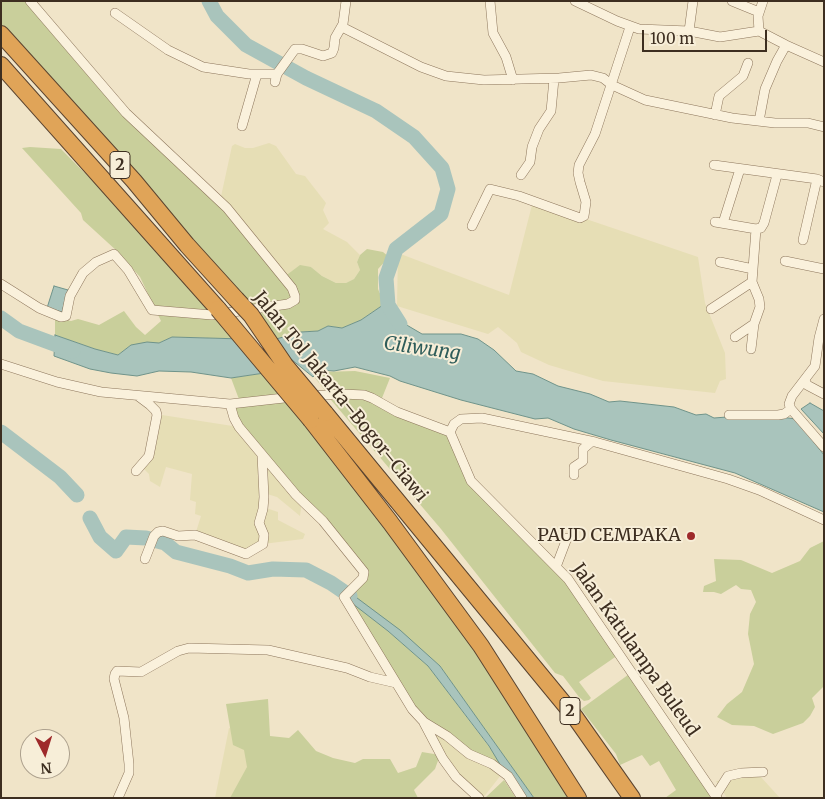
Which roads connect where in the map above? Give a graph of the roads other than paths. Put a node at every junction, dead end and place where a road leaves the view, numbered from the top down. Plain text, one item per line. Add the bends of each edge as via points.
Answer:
1 (30, 1) edge
2 (346, 1) edge
3 (490, 1) edge
4 (575, 1) edge
5 (693, 1) edge
6 (732, 1) edge
7 (762, 1) edge
8 (759, 12) junction
9 (115, 13) dead end
10 (342, 27) junction
11 (630, 27) junction
12 (689, 31) junction
13 (759, 31) junction
14 (1, 34) edge
15 (786, 46) junction
16 (824, 62) edge
17 (748, 63) dead end
18 (1, 65) edge
19 (257, 74) junction
20 (554, 78) junction
21 (513, 80) junction
22 (612, 84) junction
23 (715, 115) junction
24 (759, 121) junction
25 (242, 126) dead end
26 (824, 127) edge
27 (61, 148) dead end
28 (714, 165) dead end
29 (740, 169) junction
30 (521, 175) dead end
31 (777, 175) junction
32 (820, 180) edge
33 (472, 226) dead end
34 (756, 229) junction
35 (803, 240) dead end
36 (166, 250) junction
37 (785, 260) dead end
38 (720, 262) dead end
39 (753, 269) junction
40 (824, 269) edge
41 (752, 282) junction
42 (1, 284) edge
43 (711, 309) dead end
44 (824, 319) edge
45 (754, 324) junction
46 (735, 337) dead end
47 (752, 349) dead end
48 (1, 364) edge
49 (805, 380) junction
50 (824, 394) edge
51 (138, 396) junction
52 (230, 404) junction
53 (792, 410) junction
54 (729, 415) dead end
55 (318, 417) junction
56 (450, 432) junction
57 (591, 442) junction
58 (824, 447) edge
59 (262, 454) junction
60 (136, 470) dead end
61 (574, 475) dead end
62 (824, 520) edge
63 (567, 538) dead end
64 (145, 559) dead end
65 (556, 567) junction
66 (501, 629) junction
67 (396, 683) junction
68 (581, 709) dead end
69 (424, 722) junction
70 (762, 772) dead end
71 (717, 797) edge
72 (118, 798) edge
73 (479, 798) edge
74 (522, 798) edge
75 (578, 798) edge
76 (632, 798) edge

1 - 42 street via 126,113 228,209 284,277 295,300 288,304 212,315 152,310 128,270 114,254 96,262 83,273 70,296 66,316 60,317 39,308
2 - 10 street
3 - 21 street via 493,33 506,57
4 - 11 street
5 - 12 street
6 - 8 street
7 - 8 street
8 - 13 street
9 - 19 street via 168,50 203,67
10 - 19 street via 330,55 298,48 278,75
10 - 21 street via 428,71 464,79
11 - 12 street
11 - 22 street
12 - 13 street via 720,37
13 - 15 street
14 - 55 highway, Jalan Tol Jakarta–Bogor–Ciawi / 2, bridge via 250,315
15 - 16 street
15 - 24 street via 765,89
17 - 23 street via 743,76 719,96
18 - 36 highway, Jalan Tol Jakarta–Bogor–Ciawi / 2
19 - 25 street
20 - 21 street
20 - 22 street via 591,75
20 - 30 street via 553,106 539,129 528,166
22 - 23 street via 645,100
22 - 33 street via 595,134 578,169 586,202 584,216 580,218 491,188
23 - 24 street
24 - 26 street via 808,123
27 - 36 highway via 152,240
28 - 29 street
29 - 31 street
29 - 34 street via 719,222
31 - 32 street
31 - 34 street via 764,223
32 - 35 street
34 - 39 street
36 - 55 highway, Jalan Tol Jakarta–Bogor–Ciawi / 2, bridge
37 - 40 street
38 - 39 street
39 - 41 street
41 - 43 street
41 - 45 street via 760,303
44 - 49 street via 815,366
45 - 46 street
45 - 47 street
48 - 51 street via 57,382
49 - 50 street via 807,385
49 - 53 street via 790,399
51 - 52 street
51 - 60 street via 157,415 149,456
52 - 56 street via 356,394
52 - 59 street via 239,427
53 - 54 street via 778,416
53 - 58 street
55 - 66 highway, Jalan Tol Jakarta–Bogor–Ciawi / 2
55 - 75 highway, Jalan Tol Jakarta–Bogor–Ciawi / 2 via 481,646
56 - 57 street via 462,419 482,418
56 - 65 street, Jalan Katulampa Buleud via 471,480
57 - 61 street via 583,450 583,461 574,468
57 - 62 street via 728,478
59 - 64 street via 264,503 259,523 264,535 263,544 246,554 195,535 178,536 162,531 152,540
59 - 67 street via 296,495 324,521 364,572 363,578 344,597
63 - 65 street
65 - 71 street, Jalan Katulampa Buleud via 568,579
66 - 68 highway via 542,666
66 - 76 highway, Jalan Tol Jakarta–Bogor–Ciawi / 2 via 575,717
67 - 69 street
67 - 72 street via 268,650 189,648 141,672 118,671 114,680 124,718 129,773
69 - 73 street via 456,777
69 - 74 street via 469,754 492,764 508,776
70 - 71 street via 728,776

